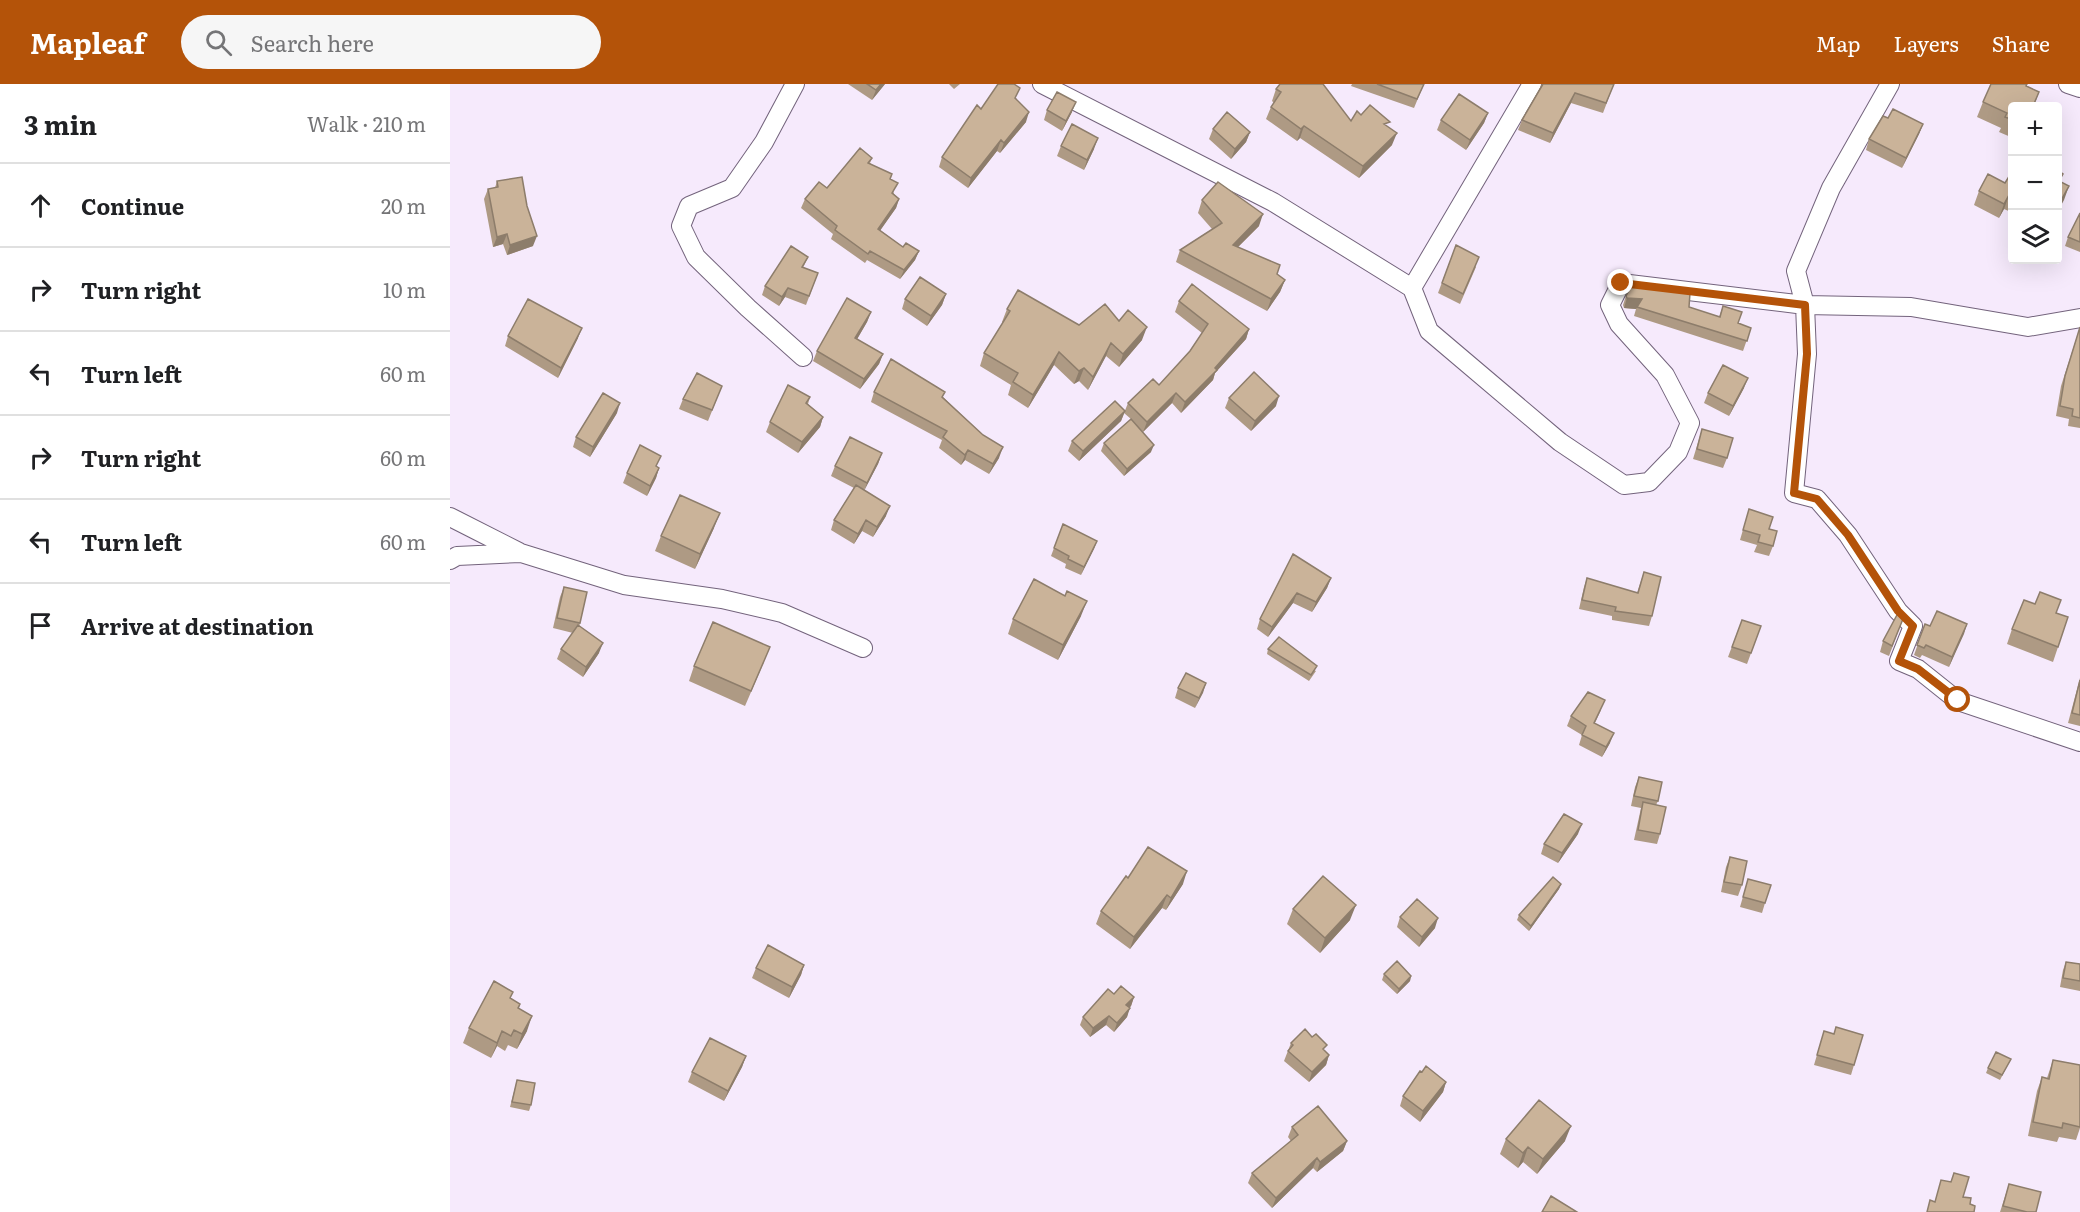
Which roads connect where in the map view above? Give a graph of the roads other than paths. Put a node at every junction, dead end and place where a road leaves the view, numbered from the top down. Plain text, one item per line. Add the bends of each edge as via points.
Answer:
1 (795, 84) edge
2 (1042, 84) edge
3 (1532, 84) edge
4 (1890, 84) edge
5 (2068, 84) edge
6 (2080, 88) edge
7 (1412, 288) junction
8 (1805, 305) junction
9 (2080, 318) edge
10 (803, 357) dead end
11 (450, 517) edge
12 (521, 553) junction
13 (450, 560) edge
14 (863, 648) dead end
15 (2080, 742) edge

1 - 10 street via 764,142 732,188 689,206 681,226 696,257
2 - 7 street via 1273,202
3 - 7 street
4 - 8 street via 1831,188 1796,272
5 - 6 street
7 - 8 street via 1429,332 1560,441 1624,485 1649,482 1678,452 1690,423 1665,375 1619,324 1610,305 1621,283
8 - 9 street via 1911,307 2028,327
8 - 15 street via 1807,354 1794,493 1817,499 1848,535 1898,611 1913,626 1899,661 1918,669 1958,700
11 - 12 street
12 - 13 street via 457,556
12 - 14 street via 624,585 722,599 782,613

